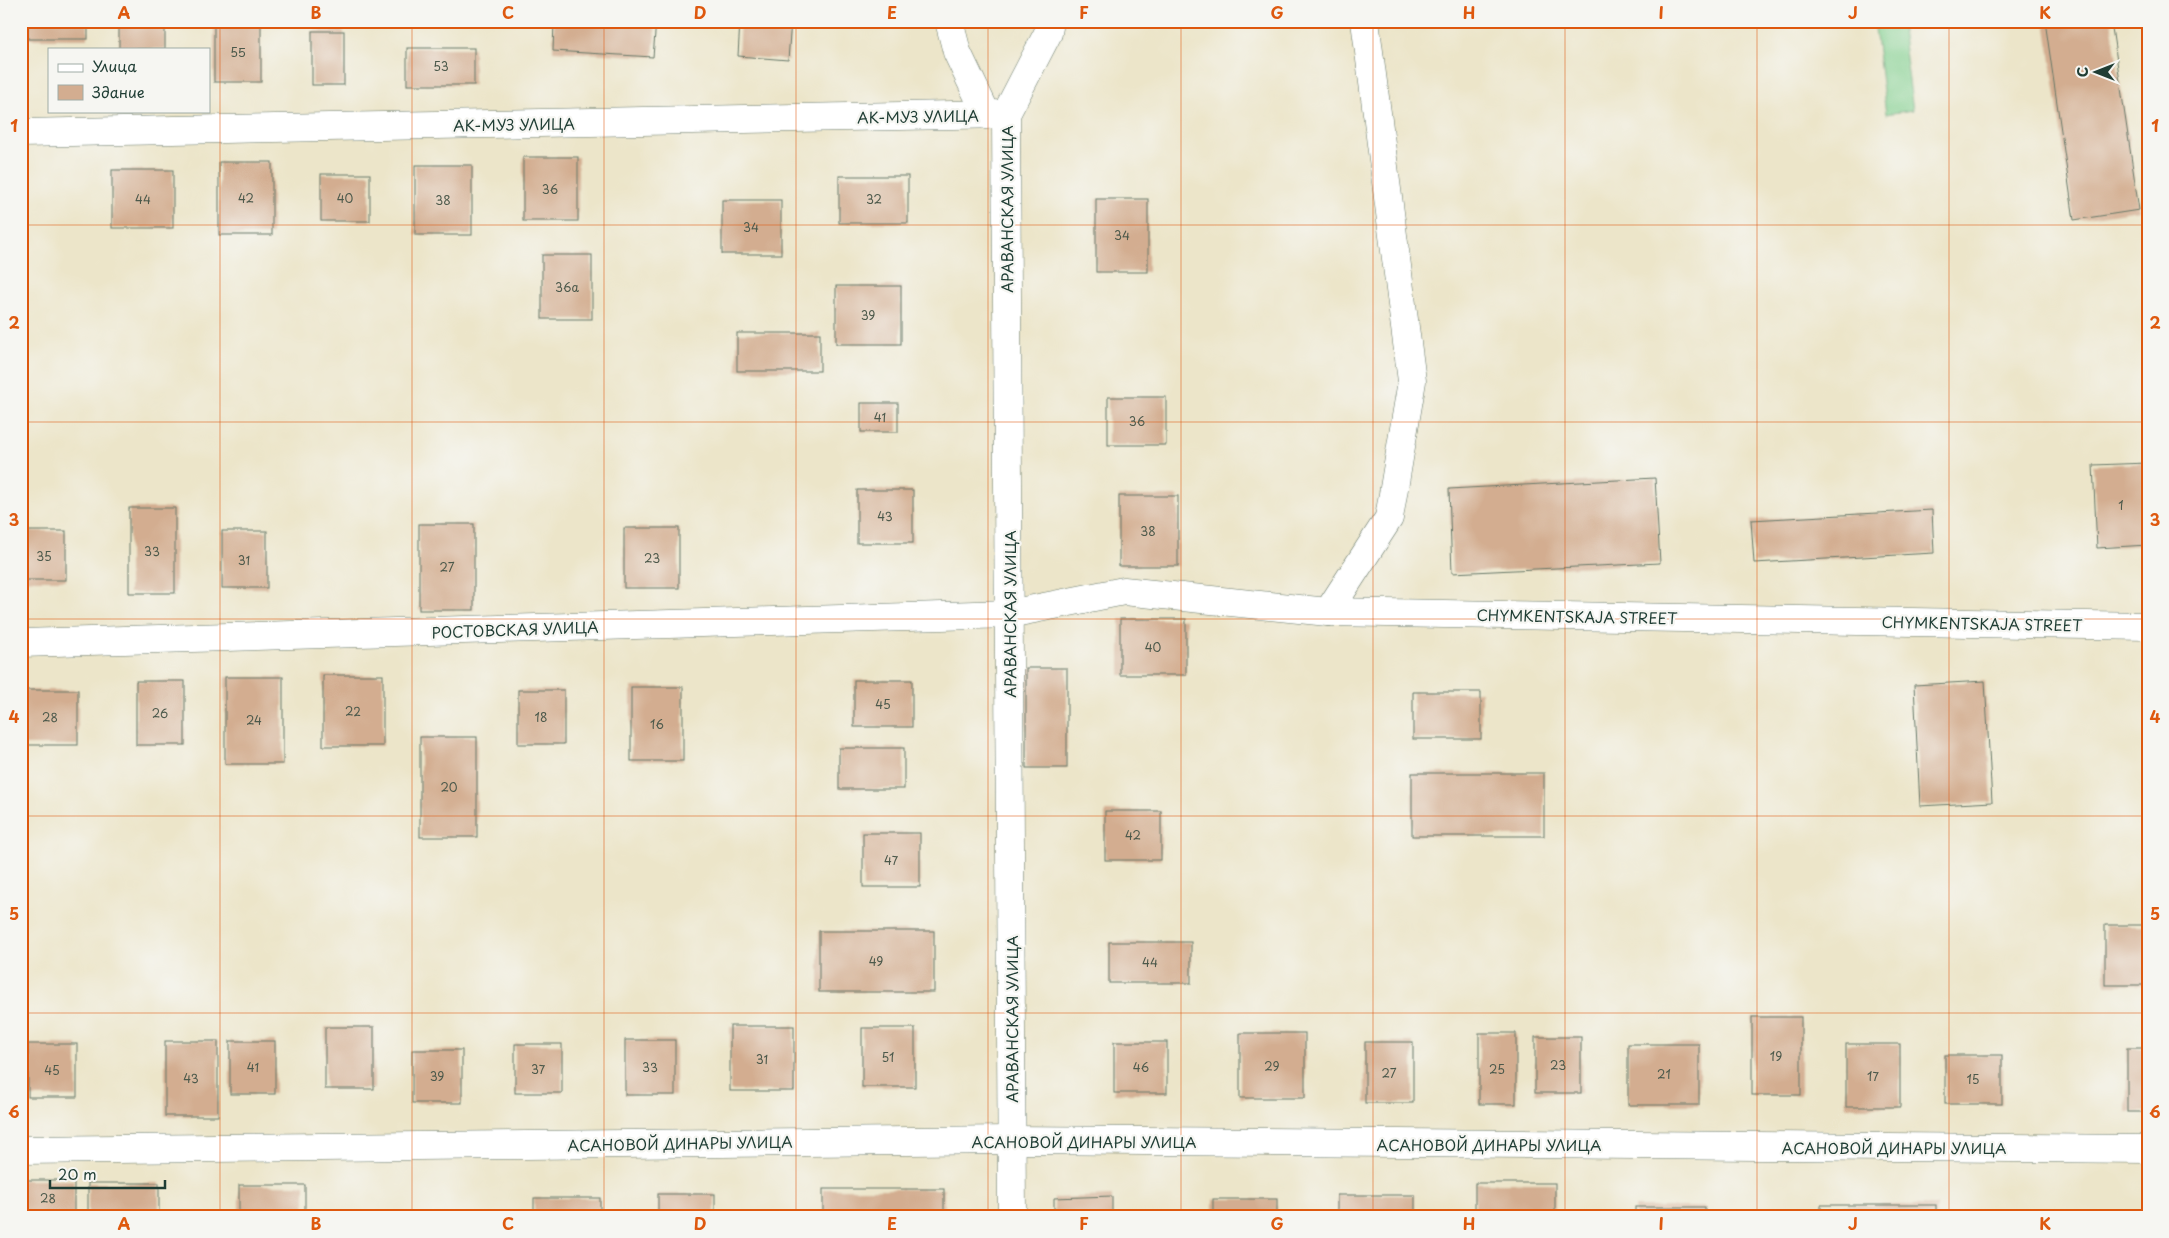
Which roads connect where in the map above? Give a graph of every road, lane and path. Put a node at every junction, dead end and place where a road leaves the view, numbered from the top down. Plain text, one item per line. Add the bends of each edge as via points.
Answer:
1 (949, 21) edge
2 (1050, 21) edge
3 (1366, 21) edge
4 (996, 115) junction
5 (21, 134) edge
6 (1328, 612) junction
7 (1009, 614) junction
8 (2148, 626) edge
9 (21, 644) edge
10 (1012, 1140) junction
11 (21, 1150) edge
12 (2148, 1150) edge
13 (1012, 1217) edge

1 - 4 street via 957,52
2 - 4 street, АРАВАНСКАЯ УЛИЦА via 1048,33
3 - 6 street via 1412,381 1389,518
4 - 5 street, АК-МУЗ УЛИЦА
4 - 7 street, АРАВАНСКАЯ УЛИЦА
6 - 7 street, CHYMKENTSKAJA STREET via 1124,591
6 - 8 street, CHYMKENTSKAJA STREET
7 - 9 street, РОСТОВСКАЯ УЛИЦА
7 - 10 street, АРАВАНСКАЯ УЛИЦА
10 - 11 street, АСАНОВОЙ ДИНАРЫ УЛИЦА
10 - 12 street, АСАНОВОЙ ДИНАРЫ УЛИЦА
10 - 13 street, АРАВАНСКАЯ УЛИЦА

